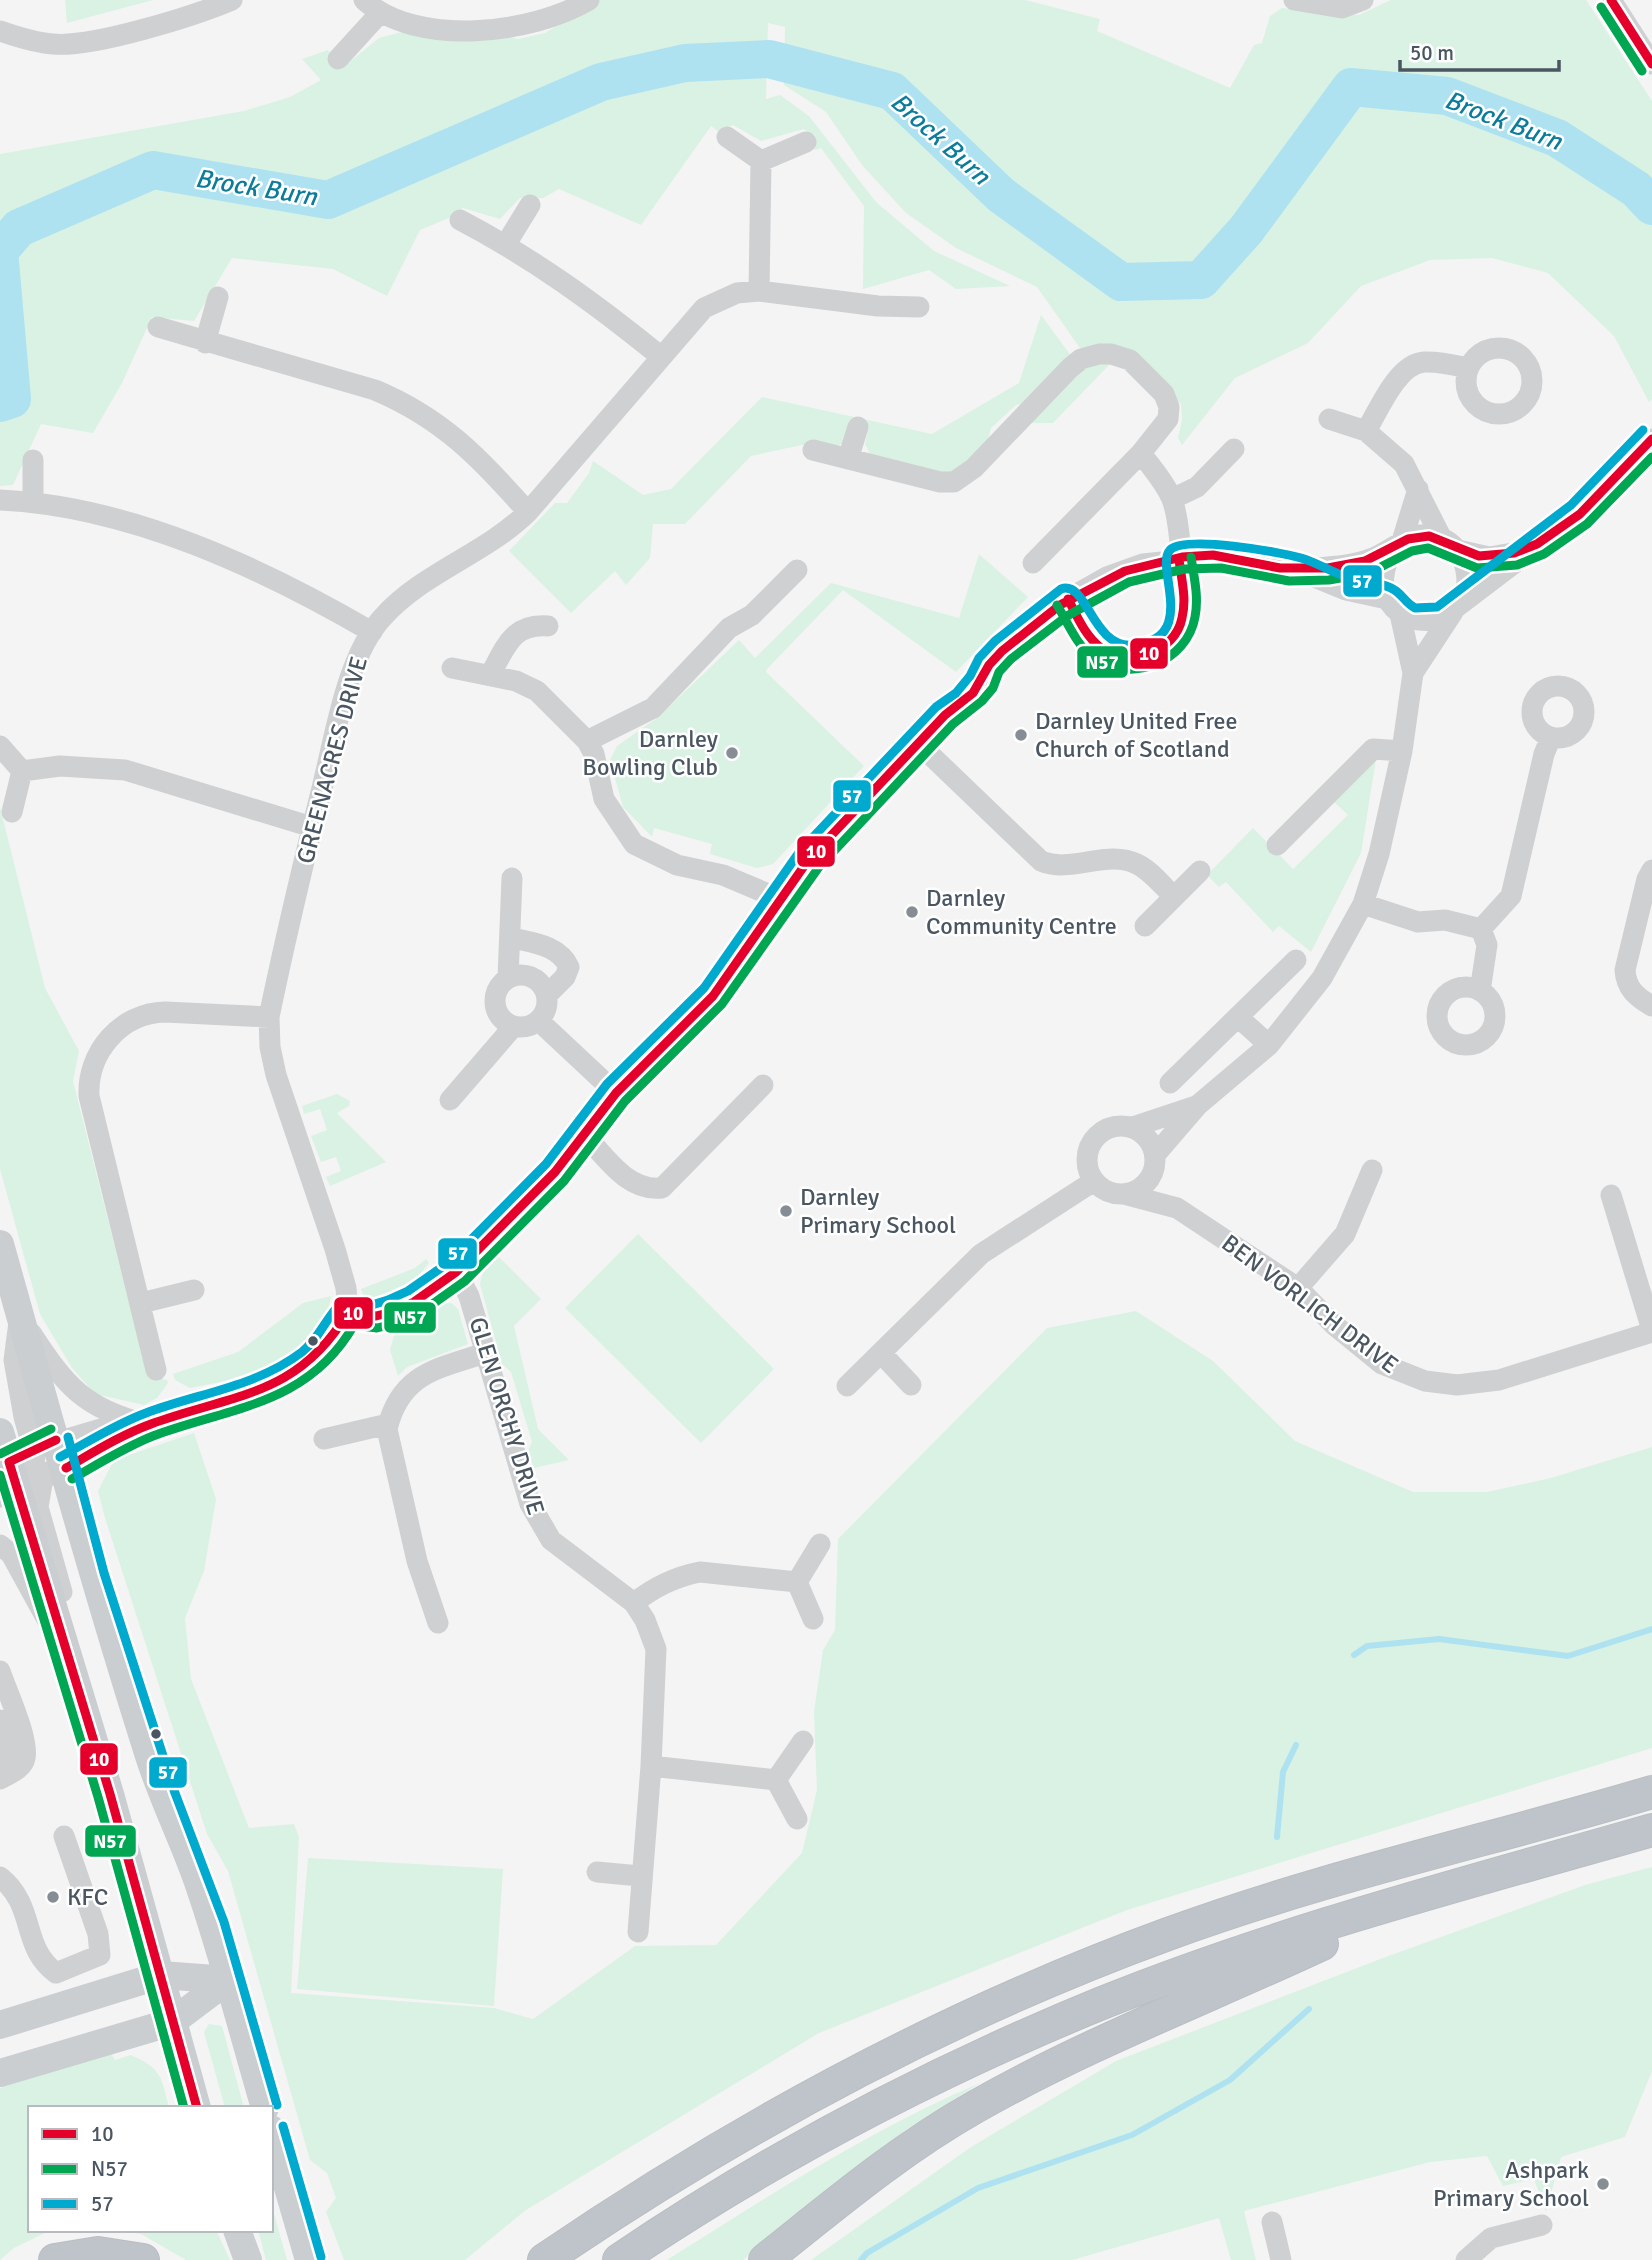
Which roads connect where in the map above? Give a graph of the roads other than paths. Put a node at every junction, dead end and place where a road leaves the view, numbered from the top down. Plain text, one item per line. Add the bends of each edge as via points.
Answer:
1 (232, 0) edge
2 (589, 0) edge
3 (1294, 0) edge
4 (1363, 0) edge
5 (1611, 0) edge
6 (372, 7) edge
7 (0, 31) edge
8 (338, 60) dead end
9 (1652, 64) edge
10 (727, 136) dead end
11 (806, 142) dead end
12 (761, 161) junction
13 (530, 205) dead end
14 (460, 220) dead end
15 (506, 244) junction
16 (759, 291) junction
17 (218, 297) dead end
18 (919, 307) dead end
19 (158, 327) dead end
20 (205, 343) junction
21 (660, 356) junction
22 (1468, 368) dead end
23 (1329, 419) dead end
24 (858, 427) dead end
25 (1366, 431) junction
26 (1652, 439) edge
27 (1234, 449) dead end
28 (813, 450) dead end
29 (1141, 453) junction
30 (848, 458) junction
31 (33, 460) dead end
32 (1418, 489) junction
33 (1172, 499) junction
34 (0, 500) edge
35 (33, 502) junction
36 (528, 512) junction
37 (1450, 544) junction
38 (1398, 545) junction
39 (1527, 551) junction
40 (1179, 559) junction
41 (1033, 563) dead end
42 (797, 570) dead end
43 (1297, 570) junction
44 (1069, 599) junction
45 (1458, 605) junction
46 (1394, 606) junction
47 (548, 626) dead end
48 (372, 632) junction
49 (452, 668) dead end
50 (1413, 673) junction
51 (491, 675) junction
52 (1551, 737) dead end
53 (587, 741) junction
54 (918, 743) junction
55 (0, 746) edge
56 (1402, 751) junction
57 (22, 771) junction
58 (12, 812) dead end
59 (312, 827) junction
60 (1277, 845) dead end
61 (1652, 870) edge
62 (1200, 871) dead end
63 (512, 878) dead end
64 (1173, 896) junction
65 (780, 899) junction
66 (1363, 904) junction
67 (1144, 926) dead end
68 (1481, 929) junction
69 (512, 938) junction
70 (1296, 960) dead end
71 (508, 978) junction
72 (1480, 990) dead end
73 (547, 995) junction
74 (1652, 1006) edge
75 (269, 1017) junction
76 (1238, 1018) junction
77 (539, 1021) junction
78 (513, 1027) junction
79 (1269, 1045) junction
80 (1170, 1083) dead end
81 (763, 1085) dead end
82 (617, 1093) junction
83 (450, 1100) dead end
84 (1198, 1105) junction
85 (1133, 1127) junction
86 (583, 1133) junction
87 (1155, 1162) junction
88 (1372, 1170) dead end
89 (1094, 1181) junction
90 (1124, 1194) junction
91 (1612, 1195) dead end
92 (1177, 1208) junction
93 (0, 1244) edge
94 (456, 1272) junction
95 (1298, 1288) junction
96 (194, 1290) dead end
97 (141, 1304) junction
98 (348, 1312) junction
99 (20, 1315) junction
100 (1652, 1331) edge
101 (488, 1352) junction
102 (881, 1353) junction
103 (156, 1370) dead end
104 (911, 1385) dead end
105 (847, 1386) dead end
106 (388, 1424) junction
107 (148, 1425) junction
108 (0, 1432) edge
109 (324, 1439) dead end
110 (25, 1455) edge
111 (31, 1484) edge
112 (820, 1544) dead end
113 (0, 1545) edge
114 (797, 1582) junction
115 (634, 1603) junction
116 (813, 1619) dead end
117 (438, 1623) dead end
118 (67, 1657) junction
119 (0, 1671) edge
120 (0, 1720) edge
121 (803, 1741) dead end
122 (0, 1766) edge
123 (651, 1766) junction
124 (0, 1779) edge
125 (776, 1780) junction
126 (1652, 1792) edge
127 (797, 1819) dead end
128 (1652, 1830) edge
129 (64, 1836) dead end
130 (597, 1872) dead end
131 (640, 1876) junction
132 (0, 1877) edge
133 (1450, 1885) junction
134 (638, 1932) dead end
135 (161, 1975) junction
136 (228, 1980) junction
137 (172, 2022) junction
138 (0, 2025) edge
139 (0, 2073) edge
140 (196, 2106) edge
141 (264, 2106) edge
142 (273, 2136) edge
143 (644, 2192) junction
144 (1272, 2222) dead end
145 (1542, 2225) dead end
146 (238, 2232) edge
147 (55, 2260) edge
148 (143, 2260) edge
149 (248, 2260) edge
150 (309, 2260) edge
151 (527, 2260) edge
152 (544, 2260) edge
153 (619, 2260) edge
154 (765, 2260) edge
155 (1281, 2260) edge
156 (1466, 2260) edge

1 - 7 street via 81,44 33,41
2 - 6 street via 563,15 488,31 447,31
3 - 4 street via 1342,8
5 - 9 street
6 - 8 street
10 - 12 street
11 - 12 street
12 - 16 street
13 - 15 street
14 - 15 street
15 - 21 street via 568,284
16 - 18 street, GREENACRES DRIVE
16 - 21 street, GREENACRES DRIVE via 737,293 704,308
17 - 20 street
19 - 20 street
20 - 36 street via 363,386 406,403 467,447
21 - 36 street, GREENACRES DRIVE
22 - 25 street via 1431,362 1411,365 1398,375
23 - 25 street
24 - 30 street
25 - 32 street via 1404,464
26 - 39 street via 1579,514
27 - 33 street via 1197,487
28 - 30 street
29 - 30 street via 1168,419 1164,394 1130,360 1099,354 1070,368 974,468 954,482
29 - 33 street
29 - 41 street
31 - 35 street
32 - 37 street
32 - 38 street
33 - 40 street
34 - 35 street
35 - 48 street via 175,538 304,592
36 - 48 street, GREENACRES DRIVE via 498,538 431,575
37 - 38 street via 1422,535
37 - 39 street via 1489,557
37 - 45 street via 1468,573
38 - 43 street via 1343,566
38 - 46 street via 1383,573
39 - 45 street
40 - 43 street via 1219,556
40 - 44 street via 1143,564 1107,577
40 - 44 street via 1184,602 1181,621 1165,645 1140,658 1102,650 1088,636
42 - 53 street via 752,615 729,628 653,708
43 - 46 street
44 - 54 street via 1004,650 988,666 981,683
45 - 46 street via 1427,622
45 - 50 street
46 - 50 street
47 - 51 street via 532,625 517,632
48 - 59 street, GREENACRES DRIVE via 350,681
49 - 51 street
50 - 56 street
51 - 53 street via 537,691
52 - 68 street via 1511,897
53 - 65 street via 604,799 634,844 677,865 723,875
54 - 64 street via 1041,861 1054,867 1120,859 1135,863
54 - 65 street via 809,859
55 - 57 street
56 - 60 street via 1373,749
56 - 66 street
57 - 58 street
57 - 59 street via 60,766 125,770
59 - 75 street, GREENACRES DRIVE
61 - 74 street via 1625,970 1634,993
62 - 64 street
63 - 69 street
64 - 67 street
65 - 82 street via 713,996
66 - 68 street via 1418,922 1445,920
66 - 79 street via 1322,978
68 - 72 street via 1487,945
69 - 71 street
69 - 73 street via 548,946 566,961 565,977
70 - 76 street
71 - 73 street via 527,975 536,979
71 - 78 street via 498,988 495,1004 500,1018
73 - 77 street
75 - 97 street via 149,1014 121,1027 92,1063 89,1096
75 - 98 street, GREENACRES DRIVE via 276,1075 335,1249
76 - 79 street
76 - 80 street
77 - 78 street
77 - 82 street
78 - 83 street
79 - 84 street
81 - 86 street via 662,1188 647,1190 630,1182
82 - 86 street
84 - 85 street
84 - 87 street
85 - 87 street via 1148,1138
85 - 89 street via 1110,1127 1093,1140 1087,1161
86 - 94 street via 555,1172
87 - 90 street via 1143,1186
87 - 92 street, BEN VORLICH DRIVE via 1163,1189
88 - 95 street via 1345,1234
89 - 90 street via 1107,1191
89 - 102 street via 981,1254
90 - 92 street, BEN VORLICH DRIVE
91 - 100 street
92 - 95 street, BEN VORLICH DRIVE
93 - 99 main road
94 - 98 street via 392,1312 376,1316
94 - 101 street, GLEN ORCHY DRIVE
95 - 100 street, BEN VORLICH DRIVE via 1382,1364 1406,1375 1457,1385 1499,1380
96 - 97 street
97 - 103 street
98 - 107 street via 328,1346 289,1377 228,1403
99 - 107 street via 47,1357 83,1399 118,1417
99 - 110 main road
101 - 106 street via 412,1381 396,1402
101 - 115 street, GLEN ORCHY DRIVE via 513,1451 540,1524 551,1540
102 - 104 street
102 - 105 street
106 - 109 street
106 - 117 street via 417,1561
107 - 110 street via 104,1428
107 - 111 street
108 - 110 main road
110 - 111 main road
110 - 111 main road
111 - 118 main road
111 - 136 main road via 78,1527 163,1797 209,1914
112 - 114 street
113 - 118 street via 11,1554
114 - 115 street via 700,1572 652,1589
114 - 116 street
115 - 123 street, GLEN ORCHY DRIVE via 656,1649
118 - 135 main road
119 - 124 street via 25,1743 21,1766
120 - 122 street via 8,1759
121 - 125 street
123 - 125 street
123 - 131 street, GLEN ORCHY DRIVE
125 - 127 street
126 - 143 highway via 1266,1900 1093,1963 918,2039 751,2128
128 - 133 highway
129 - 132 street via 98,1934 100,1955 56,1973 40,1961 16,1890
130 - 131 street
131 - 134 street, GLEN ORCHY DRIVE
133 - 153 highway via 1176,1976 958,2067 810,2142
133 - 154 highway via 995,2096 885,2164
135 - 136 main road
135 - 137 main road
135 - 138 main road
136 - 137 main road
136 - 141 main road
137 - 139 main road
137 - 140 main road
142 - 150 main road
143 - 151 highway
143 - 152 highway
144 - 155 street
145 - 156 street via 1491,2238
146 - 149 main road
147 - 148 highway via 98,2253

